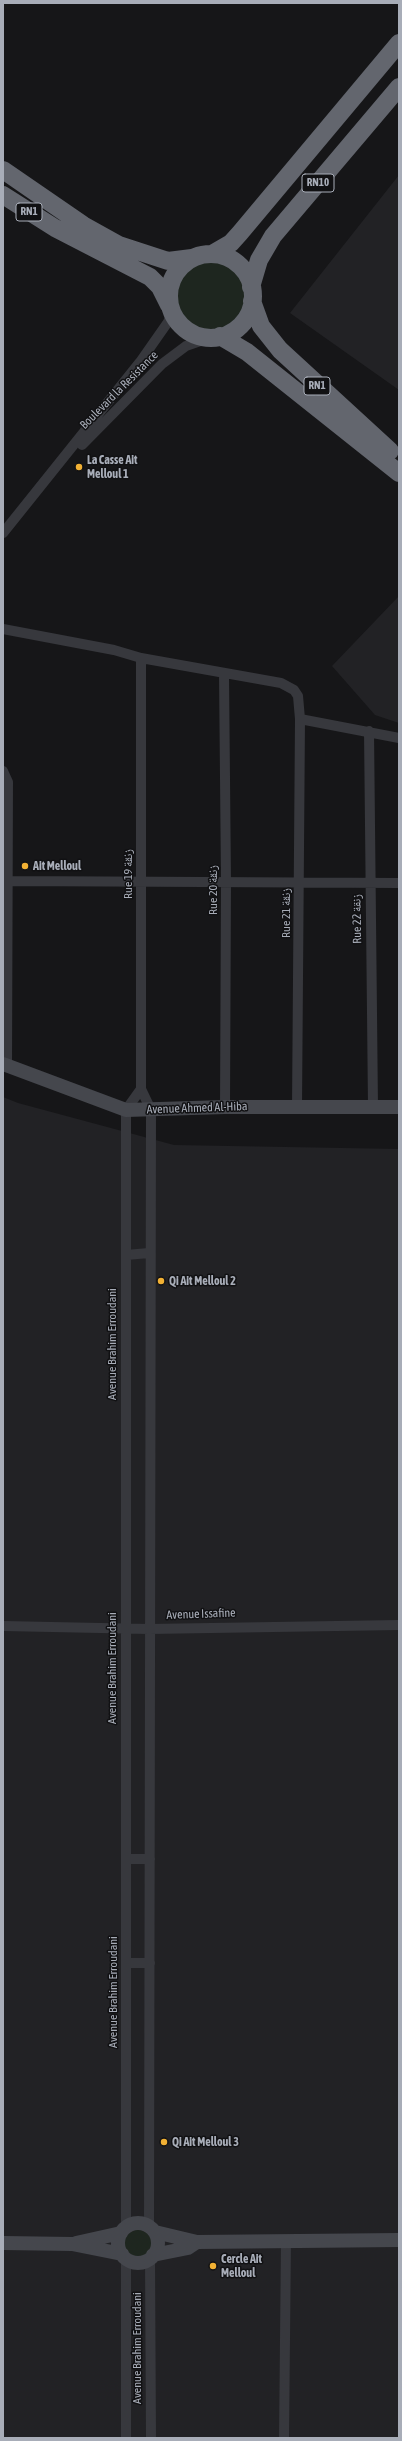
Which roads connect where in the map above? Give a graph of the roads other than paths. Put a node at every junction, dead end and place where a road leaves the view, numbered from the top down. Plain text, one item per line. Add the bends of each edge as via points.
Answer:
1 (399, 43) edge
2 (399, 87) edge
3 (3, 170) edge
4 (3, 195) edge
5 (212, 254) junction
6 (195, 257) junction
7 (252, 294) junction
8 (172, 310) junction
9 (216, 337) junction
10 (399, 458) edge
11 (54, 473) junction
12 (399, 473) edge
13 (3, 533) edge
14 (3, 629) edge
15 (141, 658) junction
16 (224, 674) junction
17 (300, 719) junction
18 (368, 731) junction
19 (399, 738) edge
20 (3, 770) edge
21 (9, 881) junction
22 (141, 882) junction
23 (226, 882) junction
24 (299, 883) junction
25 (370, 883) junction
26 (399, 883) edge
27 (5, 935) edge
28 (5, 1065) edge
29 (141, 1089) junction
30 (225, 1106) junction
31 (297, 1107) junction
32 (373, 1107) junction
33 (399, 1108) edge
34 (126, 1110) junction
35 (151, 1110) junction
36 (149, 1253) junction
37 (126, 1255) junction
38 (399, 1625) edge
39 (3, 1626) edge
40 (125, 1628) junction
41 (149, 1629) junction
42 (150, 1859) junction
43 (126, 1860) junction
44 (126, 1963) junction
45 (150, 1963) junction
46 (152, 2229) junction
47 (123, 2230) junction
48 (399, 2240) edge
49 (286, 2241) junction
50 (198, 2242) junction
51 (3, 2243) edge
52 (72, 2244) junction
53 (124, 2257) junction
54 (152, 2257) junction
55 (126, 2438) edge
56 (150, 2438) edge
57 (284, 2438) edge

1 - 5 highway, RN10 via 240,233 231,243
2 - 7 highway, RN10 via 273,236 259,260
3 - 6 highway, RN1 via 72,218 119,245 168,261
4 - 8 highway, RN1 via 55,228 150,276 160,287
5 - 6 highway, RN1
5 - 7 highway, RN1 via 225,256 244,270
6 - 8 highway, RN1 via 180,268 173,278 169,296
7 - 9 highway via 243,321 230,332
7 - 10 highway, RN1 via 261,326 280,350
8 - 9 highway, RN1 via 178,322 190,332
8 - 11 street, Boulevard la Resistance via 152,346
9 - 11 street, Boulevard la Resistance via 186,346 162,364
9 - 12 highway, RN1 via 253,357
11 - 13 street, Boulevard la Resistance
14 - 15 street, Rue 21 زنقة via 114,650
15 - 16 street, Rue 21 زنقة
15 - 22 street, Rue 19 زنقة
16 - 17 street, Rue 21 زنقة via 281,683 290,687 298,696
16 - 23 street, Rue 20 زنقة
17 - 18 street
17 - 24 street, Rue 21 زنقة
18 - 19 street
18 - 25 street, Rue 22 زنقة
20 - 21 street via 8,782
21 - 22 street
21 - 27 street
22 - 23 street
22 - 29 street, Rue 19 زنقة
23 - 24 street
23 - 30 street, Rue 20 زنقة
24 - 25 street
24 - 31 street, Rue 21 زنقة
25 - 26 street
25 - 32 street, Rue 22 زنقة
27 - 28 street
28 - 34 main road, Avenue Ahmed Al-Hiba
29 - 34 street
29 - 35 street, Rue 19 زنقة
30 - 31 main road, Avenue Ahmed Al-Hiba
30 - 35 main road, Avenue Ahmed Al-Hiba
31 - 32 main road, Avenue Ahmed Al-Hiba
32 - 33 main road, Avenue Ahmed Al-Hiba
34 - 35 main road, Avenue Ahmed Al-Hiba
34 - 37 street, Avenue Brahim Erroudani
35 - 36 street
36 - 37 street
36 - 41 street
37 - 40 street, Avenue Brahim Erroudani
38 - 41 street, Avenue Issafine
39 - 40 street, Avenue Issafine
40 - 41 street, Avenue Issafine
40 - 43 street, Avenue Brahim Erroudani
41 - 42 street
42 - 43 street
42 - 45 street
43 - 44 street, Avenue Brahim Erroudani
44 - 45 street
44 - 47 street, Avenue Brahim Erroudani
45 - 46 street
46 - 47 main road via 137,2223
46 - 50 main road
46 - 54 main road via 158,2244
47 - 52 main road
47 - 53 main road via 118,2244
48 - 49 main road
49 - 50 main road
49 - 57 street
50 - 54 main road via 188,2248
51 - 52 main road
52 - 53 main road
53 - 54 main road via 138,2262
53 - 55 street, Avenue Brahim Erroudani
54 - 56 street, Avenue Brahim Erroudani

